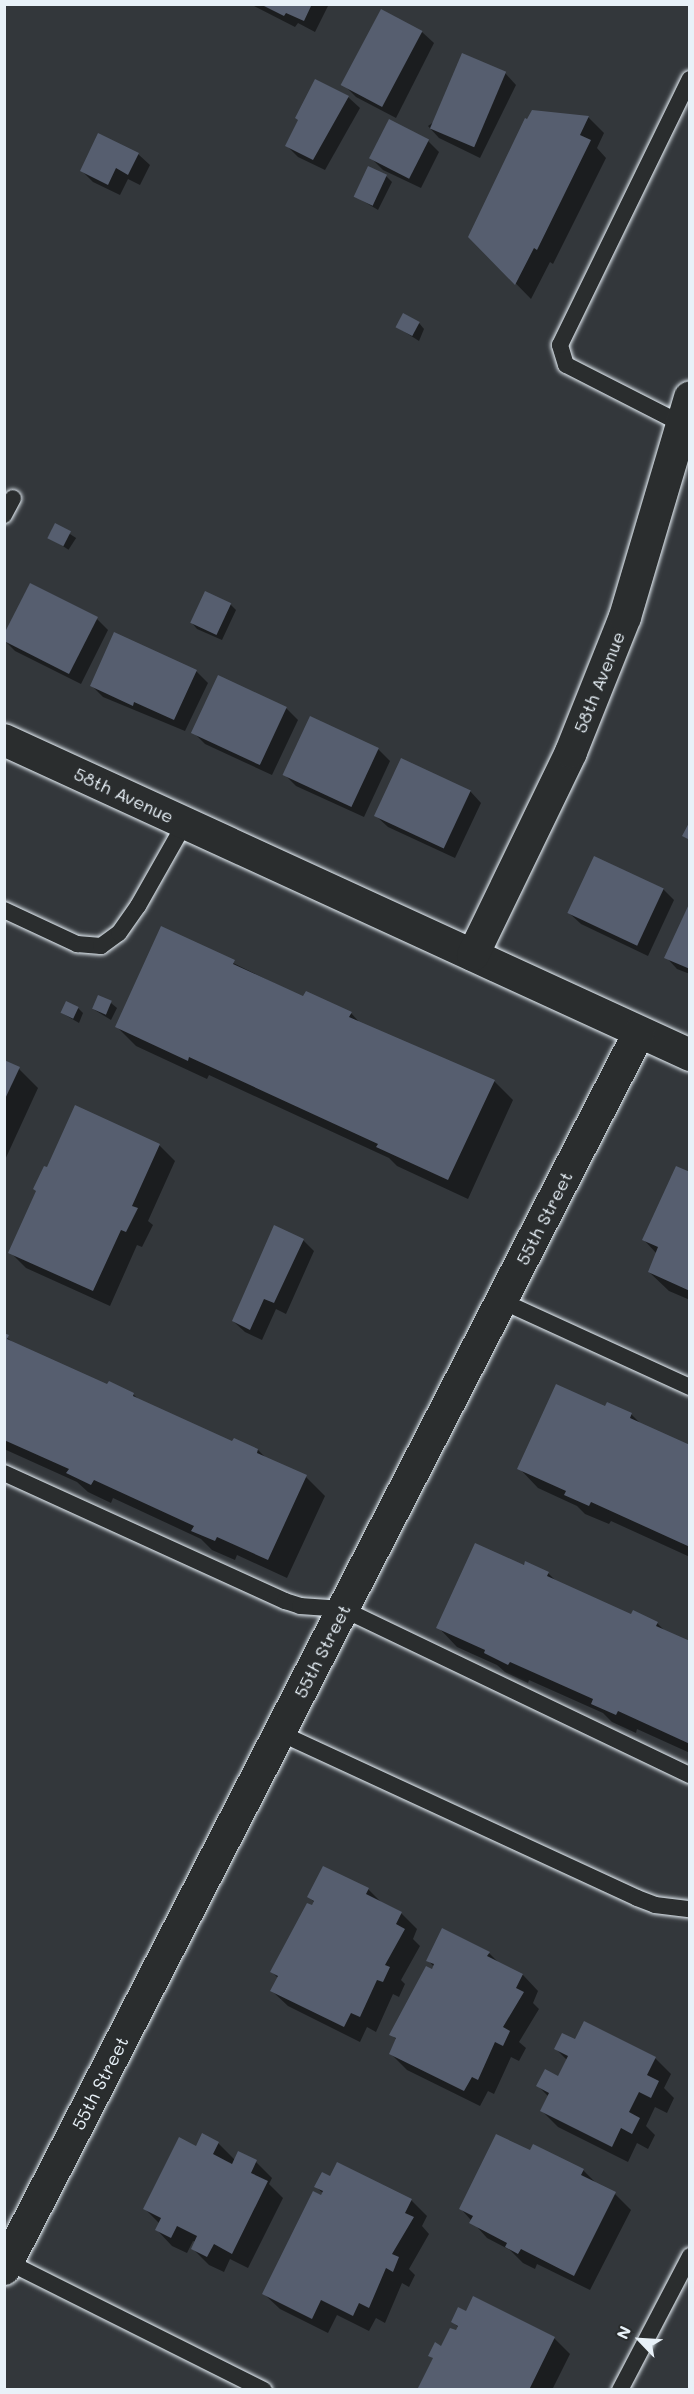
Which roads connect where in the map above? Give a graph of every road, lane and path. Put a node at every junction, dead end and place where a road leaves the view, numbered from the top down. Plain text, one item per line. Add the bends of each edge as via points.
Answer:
1 (690, 80) edge
2 (686, 411) edge
3 (13, 498) dead end
4 (4, 515) edge
5 (4, 740) edge
6 (185, 823) junction
7 (4, 910) edge
8 (473, 955) junction
9 (639, 1033) junction
10 (690, 1055) edge
11 (502, 1301) junction
12 (690, 1388) edge
13 (4, 1473) edge
14 (344, 1609) junction
15 (280, 1733) junction
16 (690, 1775) edge
17 (690, 1909) edge
18 (690, 2256) edge
19 (6, 2265) edge
20 (264, 2390) edge
21 (620, 2390) edge

1 - 2 lane via 560,345 566,365
2 - 8 street, 58th Avenue via 625,617 571,752
3 - 4 lane
5 - 6 street, 58th Avenue
6 - 7 lane via 138,906 119,933 102,946 77,944
6 - 8 street, 58th Avenue
8 - 9 street, 58th Avenue
9 - 10 street, 58th Avenue
9 - 11 street, 55th Street
11 - 12 lane
11 - 14 street, 55th Street
13 - 14 lane via 285,1601
14 - 15 street, 55th Street
14 - 16 lane
15 - 17 lane via 637,1898 655,1905
15 - 19 street, 55th Street
18 - 21 lane
19 - 20 lane

